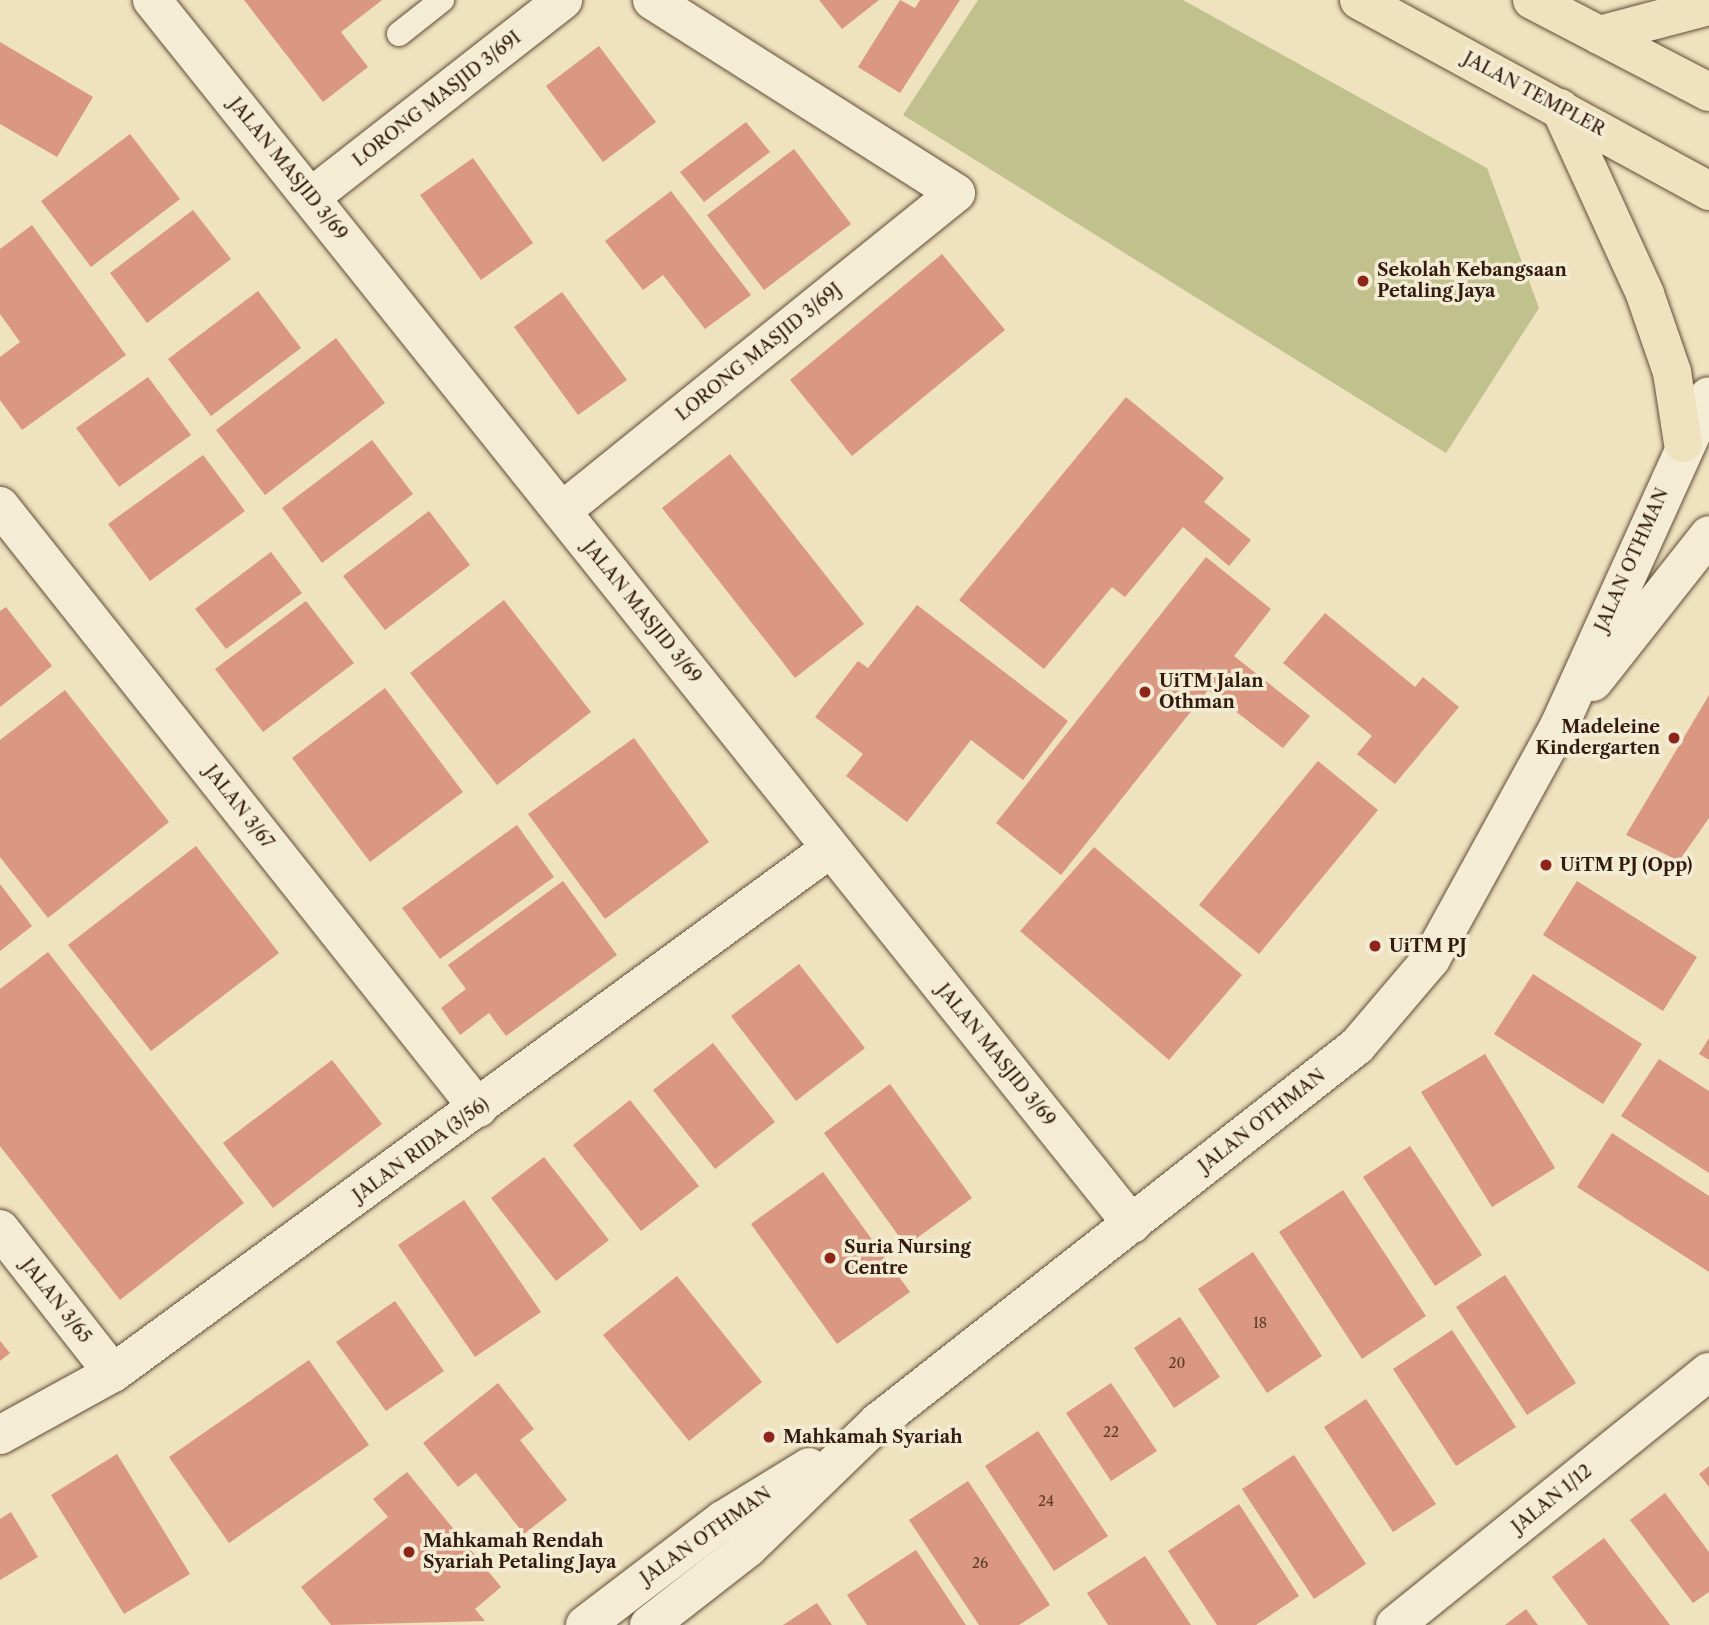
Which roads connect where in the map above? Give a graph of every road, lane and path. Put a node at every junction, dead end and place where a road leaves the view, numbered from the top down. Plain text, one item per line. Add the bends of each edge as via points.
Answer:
1 (152, 0) edge
2 (442, 0) edge
3 (563, 0) edge
4 (652, 0) edge
5 (1359, 0) edge
6 (1532, 0) edge
7 (1709, 6) edge
8 (399, 34) dead end
9 (1599, 34) junction
10 (1709, 92) edge
11 (1560, 108) junction
12 (1709, 191) edge
13 (311, 197) junction
14 (1709, 396) edge
15 (1683, 443) junction
16 (0, 506) edge
17 (562, 511) junction
18 (1709, 535) edge
19 (1559, 726) junction
20 (831, 848) junction
21 (478, 1108) junction
22 (1132, 1224) junction
23 (0, 1229) edge
24 (1709, 1372) edge
25 (113, 1373) junction
26 (867, 1431) junction
27 (0, 1435) edge
28 (585, 1625) edge
29 (649, 1625) edge
30 (1395, 1625) edge

1 - 13 street, JALAN MASJID 3/69
2 - 8 lane
3 - 13 street, LORONG MASJID 3/69I
4 - 17 street, LORONG MASJID 3/69J via 957,193
5 - 11 main road, JALAN TEMPLER
6 - 9 main road
7 - 9 main road
9 - 10 main road
11 - 12 main road, JALAN TEMPLER
11 - 15 main road via 1645,293 1672,372
13 - 17 street, JALAN MASJID 3/69
14 - 15 street, JALAN OTHMAN
15 - 19 street, JALAN OTHMAN
16 - 21 street, JALAN 3/67
17 - 20 street, JALAN MASJID 3/69
18 - 19 street, JALAN OTHMAN
19 - 22 street, JALAN OTHMAN via 1432,958 1365,1036
20 - 21 street, JALAN RIDA (3/56)
20 - 22 street, JALAN MASJID 3/69
21 - 25 street, JALAN RIDA (3/56)
22 - 26 street, JALAN OTHMAN
23 - 25 street, JALAN 3/65
24 - 30 street, JALAN 1/12
25 - 27 street, JALAN RIDA (3/56)
26 - 28 street, JALAN OTHMAN via 723,1520
26 - 29 street, JALAN OTHMAN via 748,1548

